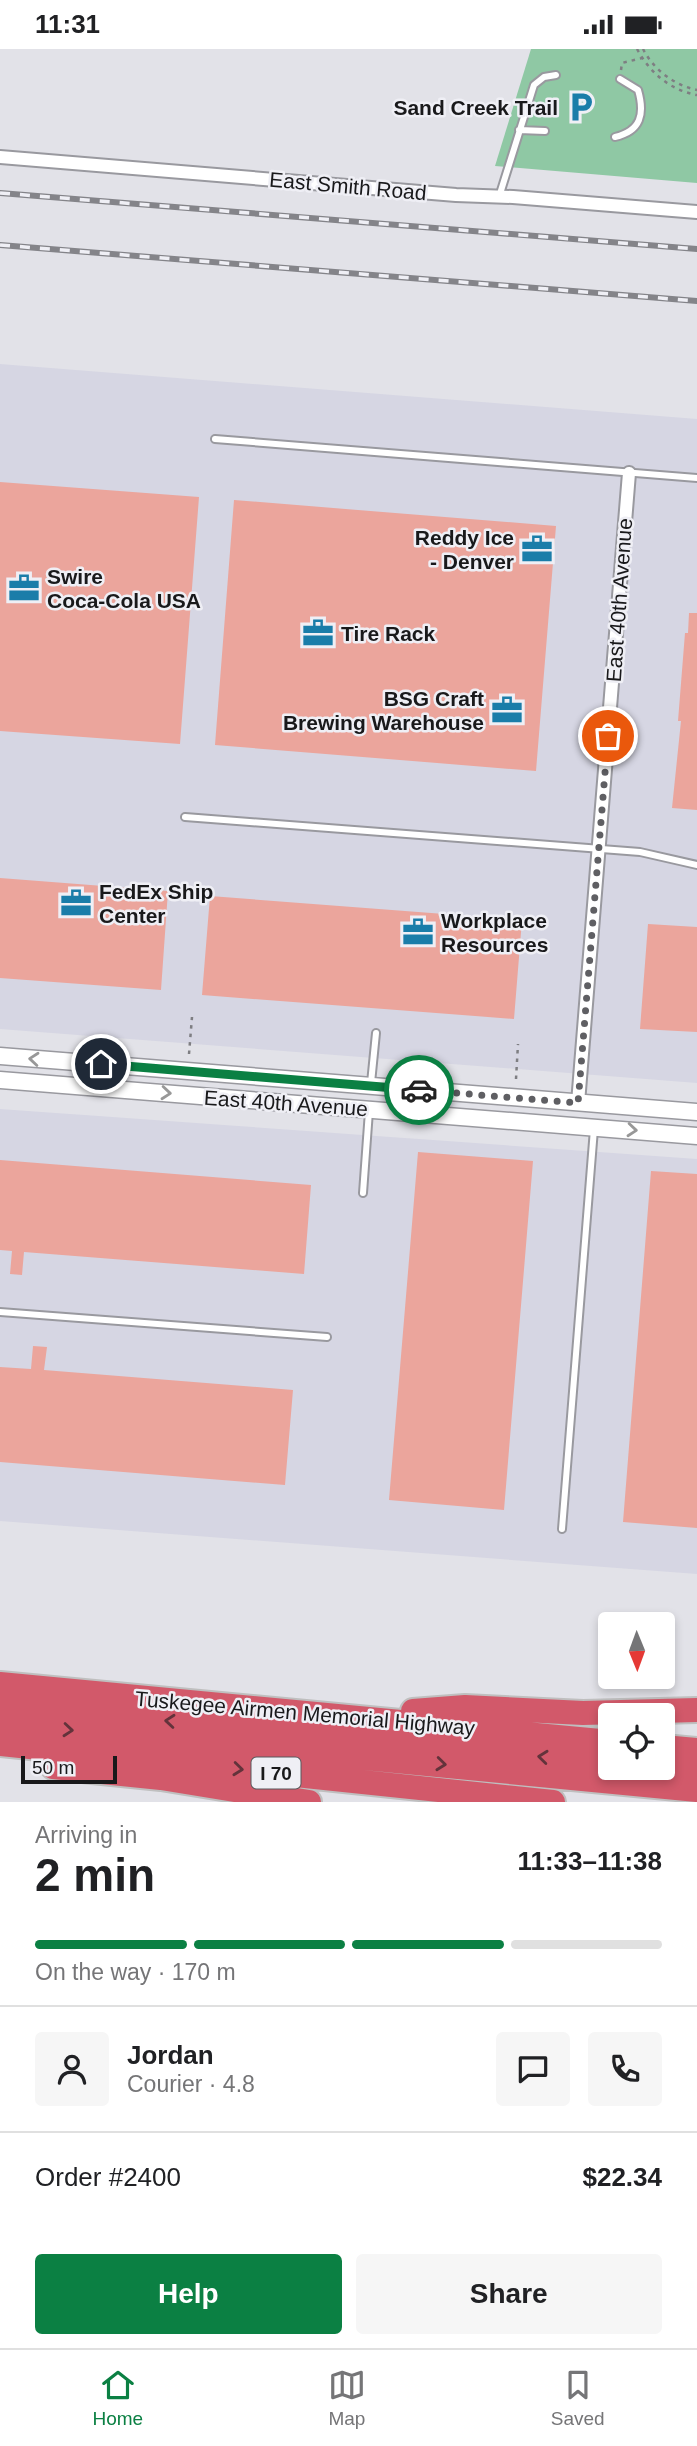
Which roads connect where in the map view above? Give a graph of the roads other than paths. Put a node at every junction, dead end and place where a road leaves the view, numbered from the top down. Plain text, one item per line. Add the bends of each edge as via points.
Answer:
1 (556, 75) dead end
2 (620, 79) road end
3 (519, 129) junction
4 (545, 131) dead end
5 (615, 137) dead end
6 (0, 157) edge
7 (499, 197) junction
8 (697, 212) edge
9 (215, 439) dead end
10 (629, 473) junction
11 (697, 478) edge
12 (186, 817) dead end
13 (599, 849) junction
14 (697, 865) edge
15 (376, 1033) dead end
16 (0, 1056) edge
17 (0, 1080) edge
18 (371, 1086) junction
19 (578, 1103) junction
20 (369, 1109) junction
21 (697, 1112) edge
22 (501, 1120) junction
23 (594, 1127) junction
24 (697, 1136) edge
25 (363, 1193) dead end
26 (0, 1313) edge
27 (327, 1337) dead end
28 (562, 1529) dead end
29 (0, 1684) edge
30 (0, 1705) edge
31 (697, 1710) edge
32 (353, 1717) junction
33 (0, 1723) edge
34 (598, 1741) edge
35 (0, 1744) edge
36 (675, 1748) edge
37 (697, 1750) edge
38 (0, 1762) edge
39 (598, 1762) edge
40 (675, 1770) edge
41 (697, 1772) edge
42 (697, 1790) edge
43 (309, 1802) edge
44 (553, 1802) edge

1 - 3 lane via 534,85
2 - 5 lane via 638,90 640,113 637,126
3 - 4 lane
3 - 7 lane
6 - 7 street, East Smith Road
7 - 8 street, East Smith Road
9 - 10 lane
10 - 11 lane
10 - 13 street, East 40th Avenue
12 - 13 lane
13 - 14 lane via 648,853
13 - 19 street, East 40th Avenue
15 - 18 lane
18 -> 16 street, East 40th Avenue
17 -> 20 street, East 40th Avenue
18 - 19 street, East 40th Avenue
18 - 20 street
19 - 21 street, East 40th Avenue
19 - 22 street via 560,1114
20 - 22 street, East 40th Avenue
20 - 25 lane
22 - 23 street, East 40th Avenue
23 -> 24 street, East 40th Avenue
23 - 28 lane
26 - 27 lane
29 - 32 highway, Tuskegee Airmen Memorial Highway
39 -> 30 highway
31 - 32 highway via 583,1713 465,1707
32 - 34 highway, Tuskegee Airmen Memorial Highway
33 -> 42 highway
35 -> 44 highway, I 70
36 - 37 highway
38 - 43 highway via 161,1778
40 - 41 highway

